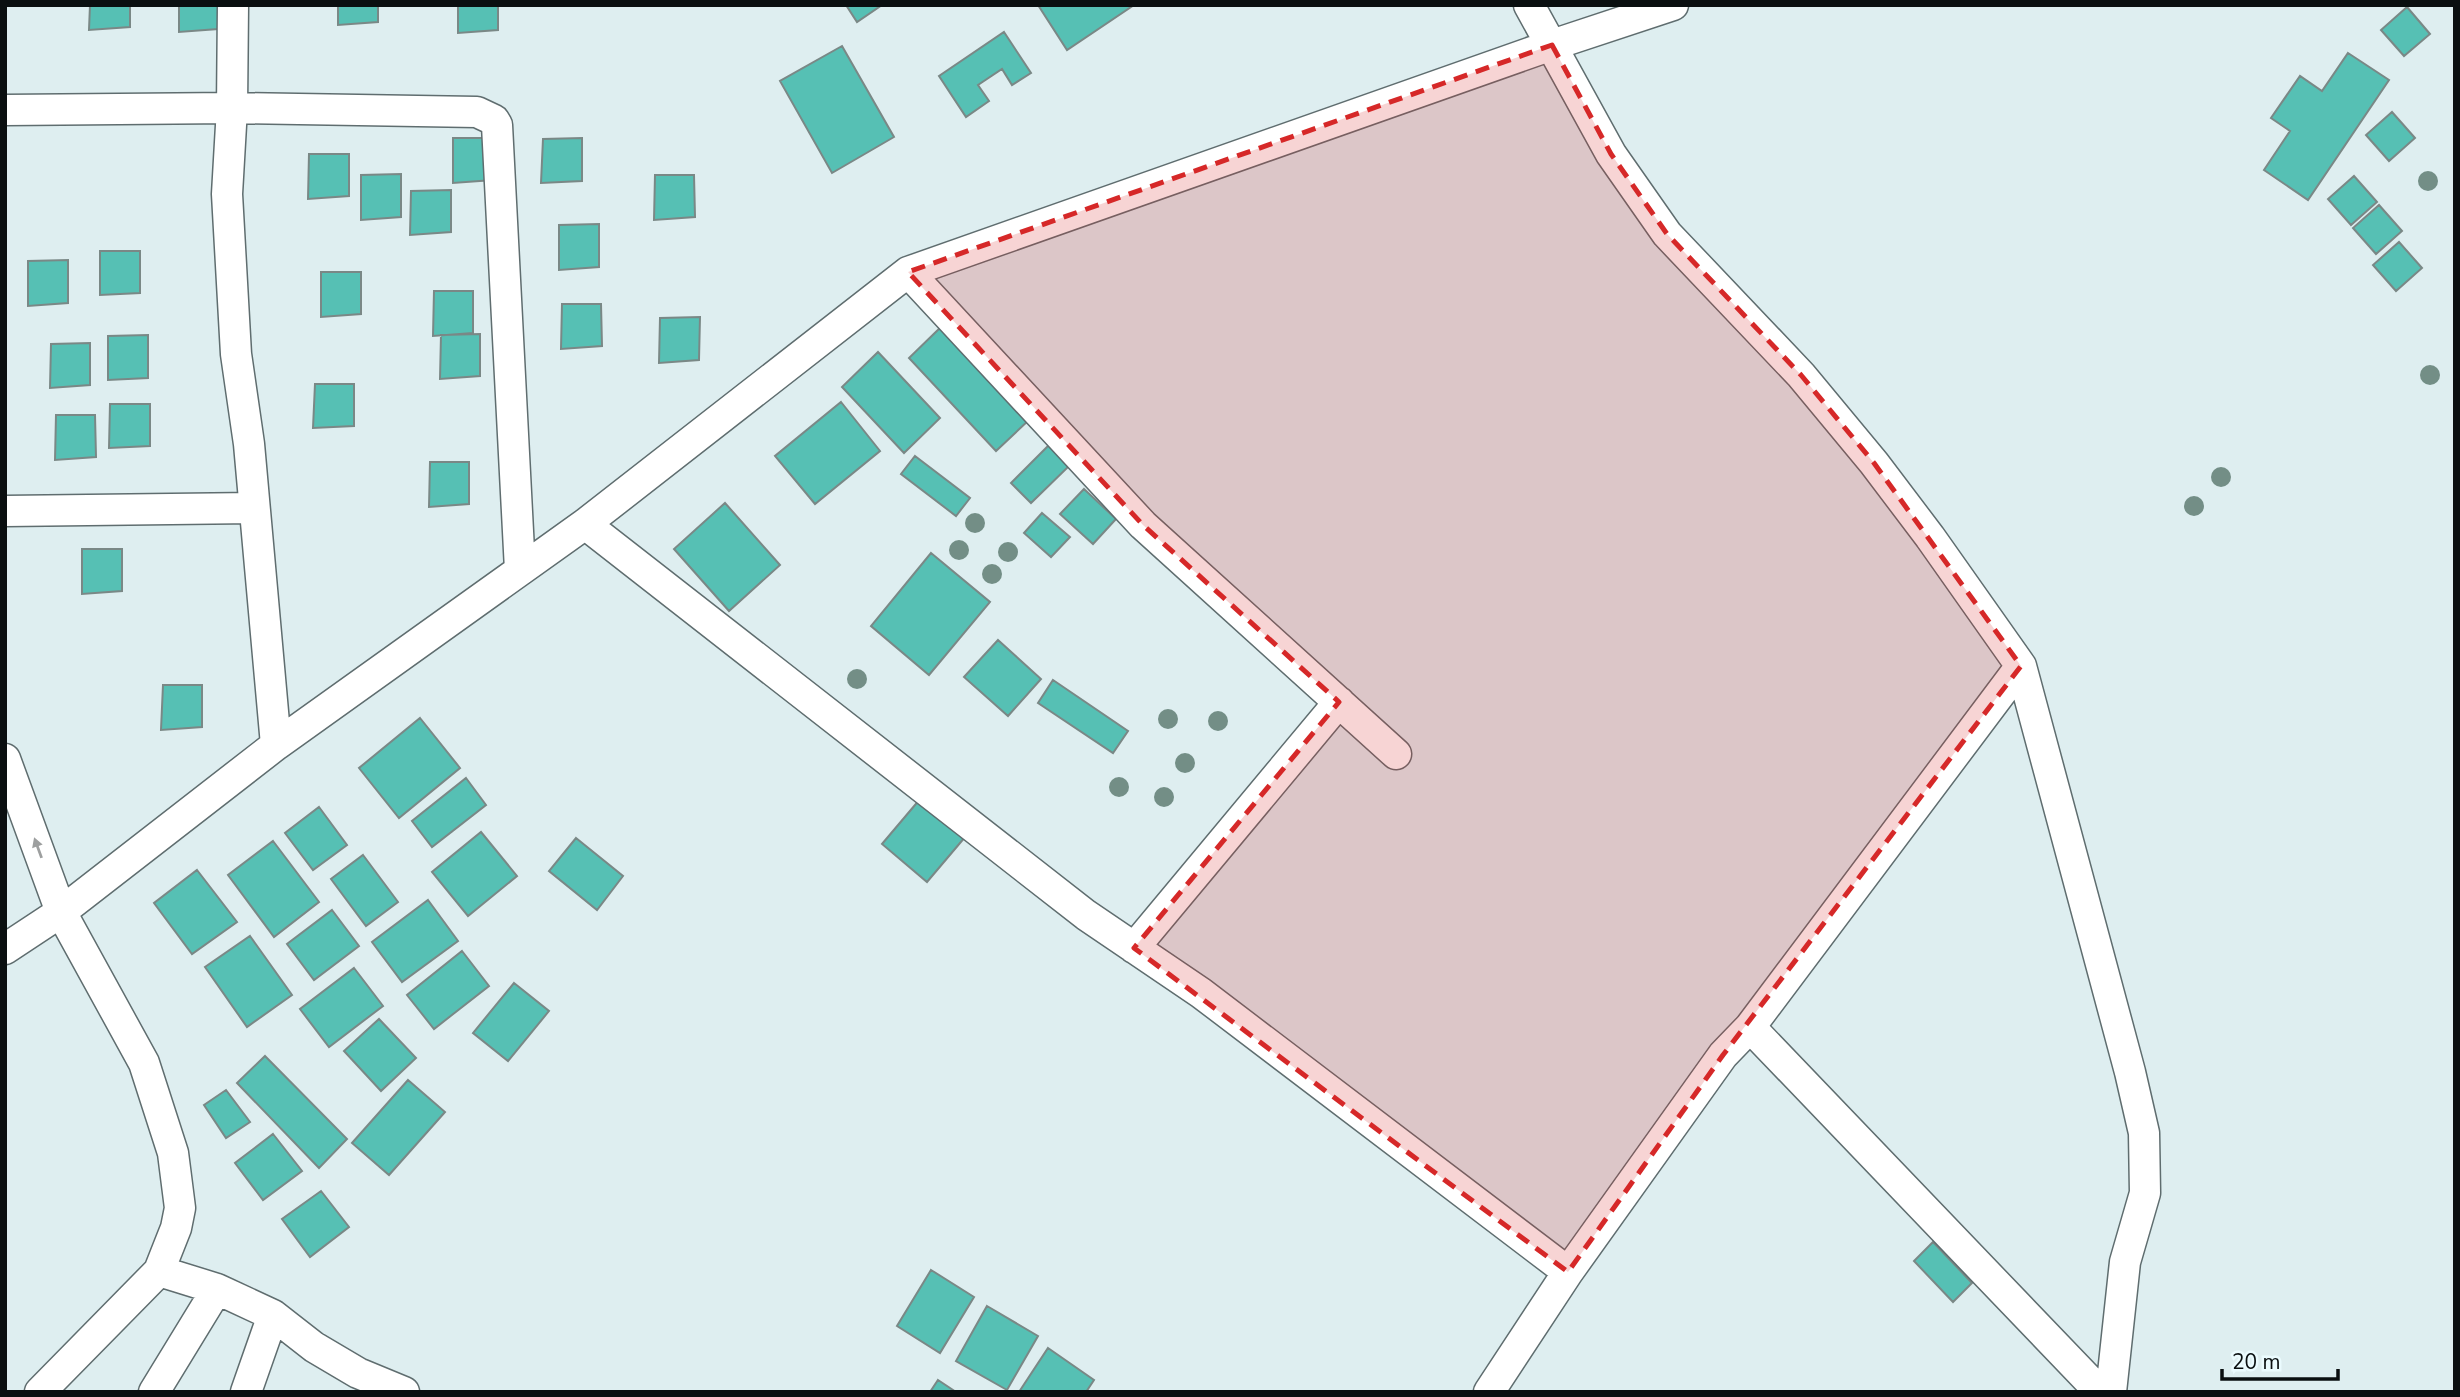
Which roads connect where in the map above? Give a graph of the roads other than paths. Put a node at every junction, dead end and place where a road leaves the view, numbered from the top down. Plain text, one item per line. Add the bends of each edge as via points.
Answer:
1 (233, 5) edge
2 (1529, 5) edge
3 (1673, 5) edge
4 (1552, 45) junction
5 (232, 108) junction
6 (5, 110) edge
7 (908, 272) junction
8 (254, 508) junction
9 (5, 511) edge
10 (585, 524) junction
11 (520, 570) junction
12 (2021, 666) junction
13 (1339, 702) junction
14 (276, 745) junction
15 (1396, 754) dead end
16 (5, 759) edge
17 (61, 912) junction
18 (7, 943) edge
19 (1134, 948) junction
20 (1750, 1027) junction
21 (159, 1271) junction
22 (1568, 1272) junction
23 (217, 1289) junction
24 (273, 1315) junction
25 (40, 1392) edge
26 (154, 1392) edge
27 (246, 1392) edge
28 (404, 1392) edge
29 (1489, 1392) edge
30 (2100, 1392) edge
31 (2111, 1392) edge

1 - 5 street
2 - 4 street
3 - 4 street
4 - 7 street
4 - 12 street via 1611,154 1667,234 1842,424 1930,537
5 - 6 street
5 - 8 street via 228,194 236,354
5 - 11 street via 477,112 498,125
7 - 10 street
7 - 13 street via 1143,525
8 - 9 street
8 - 14 street
10 - 11 street
10 - 19 street
11 - 14 street
12 - 20 street
12 - 31 street via 2144,1133 2145,1193 2125,1262
13 - 15 street
13 - 19 street
14 - 17 street
17 -> 16 street
17 - 18 street
17 - 21 street via 144,1063 173,1153 180,1208
19 - 22 street via 1201,993
20 - 22 street via 1723,1055
20 - 30 street
21 - 23 street
21 - 25 street
22 - 29 street
23 - 24 street
23 - 26 street
24 - 27 street
24 - 28 street via 358,1373

